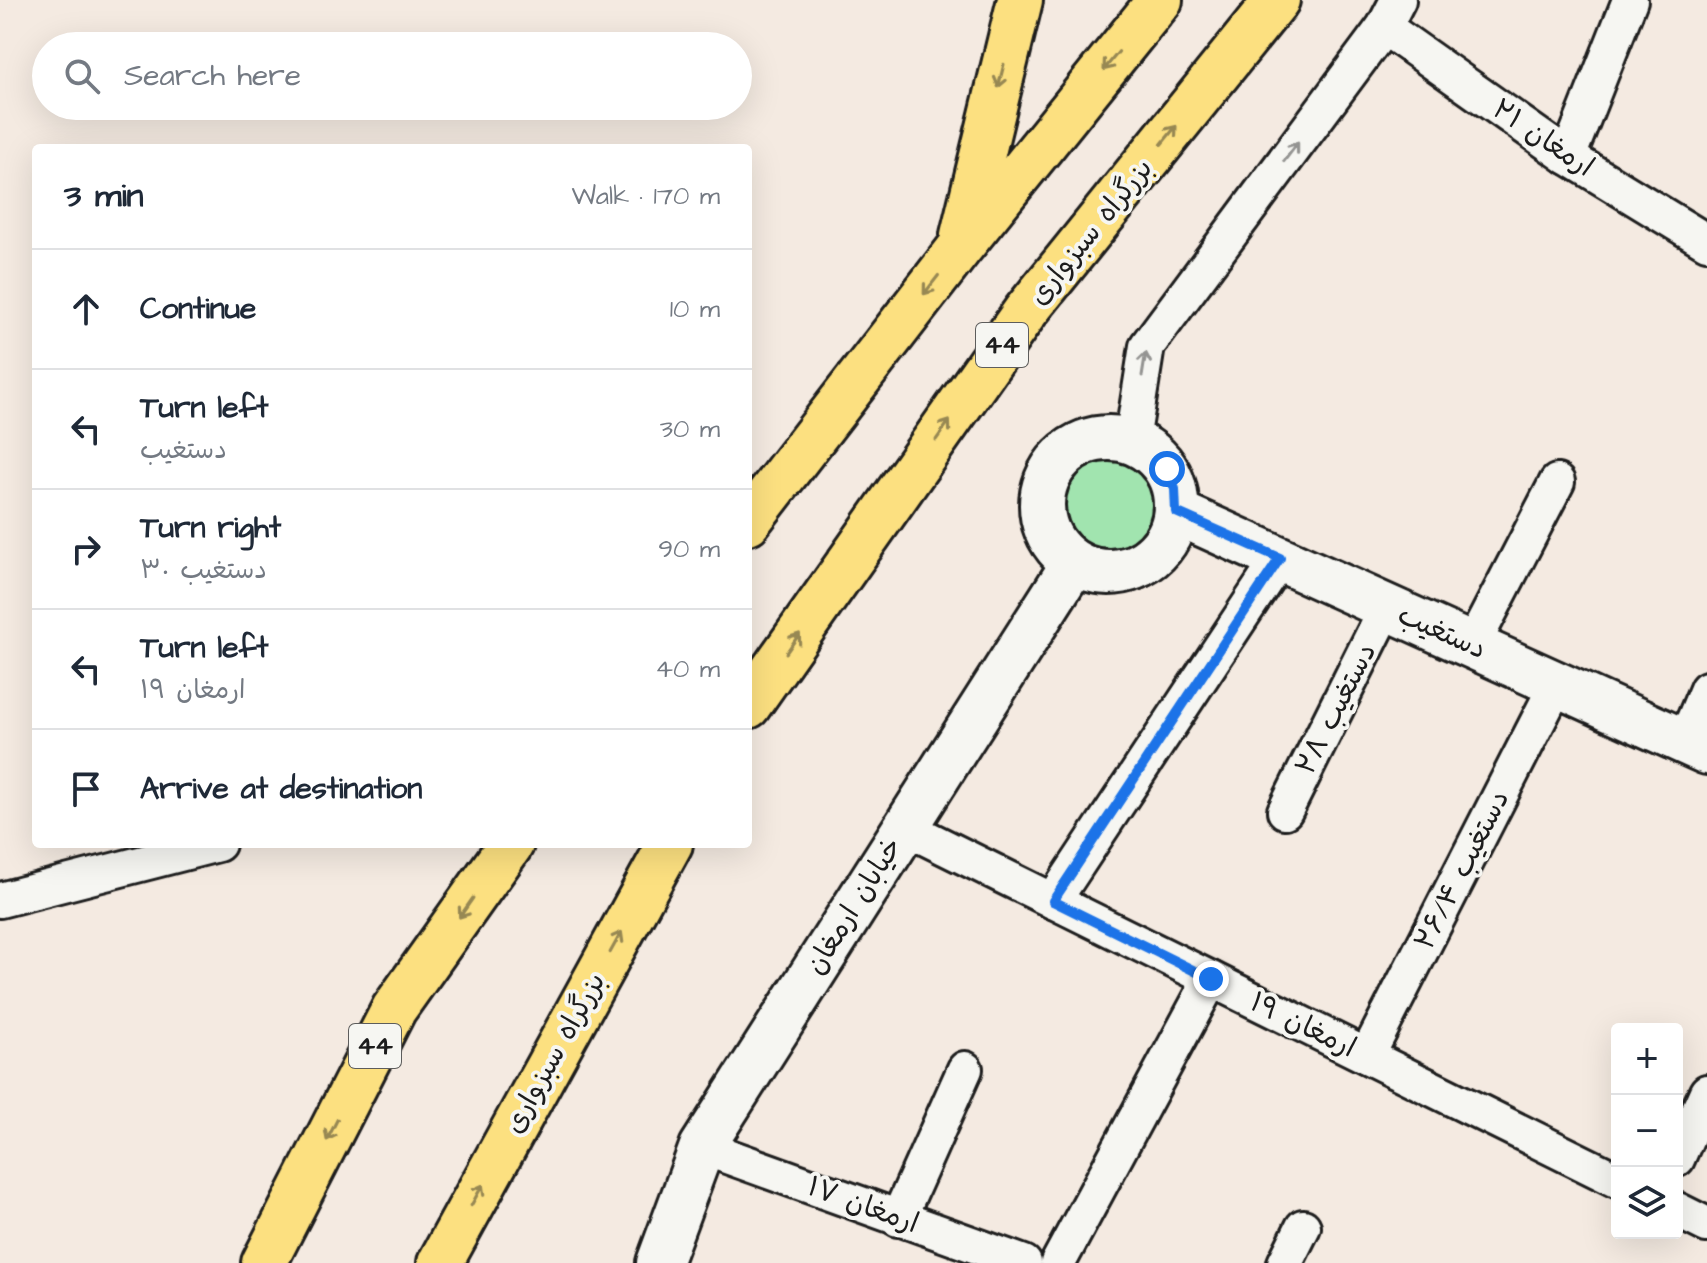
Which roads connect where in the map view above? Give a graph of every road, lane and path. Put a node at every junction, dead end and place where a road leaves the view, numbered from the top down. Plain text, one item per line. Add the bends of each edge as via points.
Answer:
1 (1020, 0) edge
2 (1160, 0) edge
3 (1277, 0) edge
4 (1630, 0) edge
5 (1391, 13) edge
6 (1568, 157) junction
7 (1707, 242) edge
8 (959, 249) junction
9 (1132, 441) junction
10 (1557, 482) dead end
11 (1176, 512) junction
12 (752, 517) edge
13 (1280, 558) junction
14 (1074, 563) junction
15 (1387, 607) junction
16 (1472, 646) junction
17 (1557, 684) junction
18 (1707, 689) edge
19 (752, 700) edge
20 (1696, 746) edge
21 (1285, 811) dead end
22 (904, 827) junction
23 (202, 848) edge
24 (508, 848) edge
25 (668, 848) edge
26 (0, 900) edge
27 (1053, 901) junction
28 (1211, 979) junction
29 (1367, 1056) junction
30 (965, 1069) dead end
31 (1707, 1092) edge
32 (1683, 1146) edge
33 (702, 1147) junction
34 (1611, 1177) edge
35 (1683, 1213) edge
36 (898, 1219) junction
37 (1707, 1225) edge
38 (1303, 1227) dead end
39 (264, 1263) edge
40 (440, 1263) edge
41 (659, 1263) edge
42 (1024, 1263) edge
43 (1058, 1263) edge
44 (1285, 1263) edge

1 -> 8 highway
2 -> 8 highway
19 -> 3 highway, بزرگراه سبزواری / 44 via 1026,311
4 - 6 street
5 - 6 street, ارمغان ۲۱
9 -> 5 street via 1147,346
6 - 7 street, ارمغان ۲۱
8 -> 12 highway
9 - 11 street via 1167,469
9 - 14 street via 1089,440 1069,450 1044,486 1046,530
10 - 16 street
11 - 13 street, دستغیب
11 - 14 street via 1170,534 1139,565 1117,572
13 - 15 street, دستغیب
13 - 27 street
14 - 22 street, خیابان ارمغان
15 - 16 street, دستغیب
15 - 21 street, دستغیب ۲۸
16 - 17 street, دستغیب
17 - 20 street, دستغیب
17 - 29 street, دستغیب ۲۶/۴
18 - 20 street
22 - 27 street, ارمغان ۱۹
22 - 33 street, خیابان ارمغان
23 - 26 street
24 -> 39 highway, 44 via 394,1009
40 -> 25 highway, بزرگراه سبزواری
27 - 28 street, ارمغان ۱۹
28 - 29 street, ارمغان ۱۹
28 - 43 street
29 - 34 street, ارمغان ۱۹
30 - 36 street
31 - 32 street
33 - 36 street, ارمغان ۱۷
33 - 41 street, خیابان ارمغان
35 - 37 street
36 - 42 street, ارمغان ۱۷
38 - 44 street

